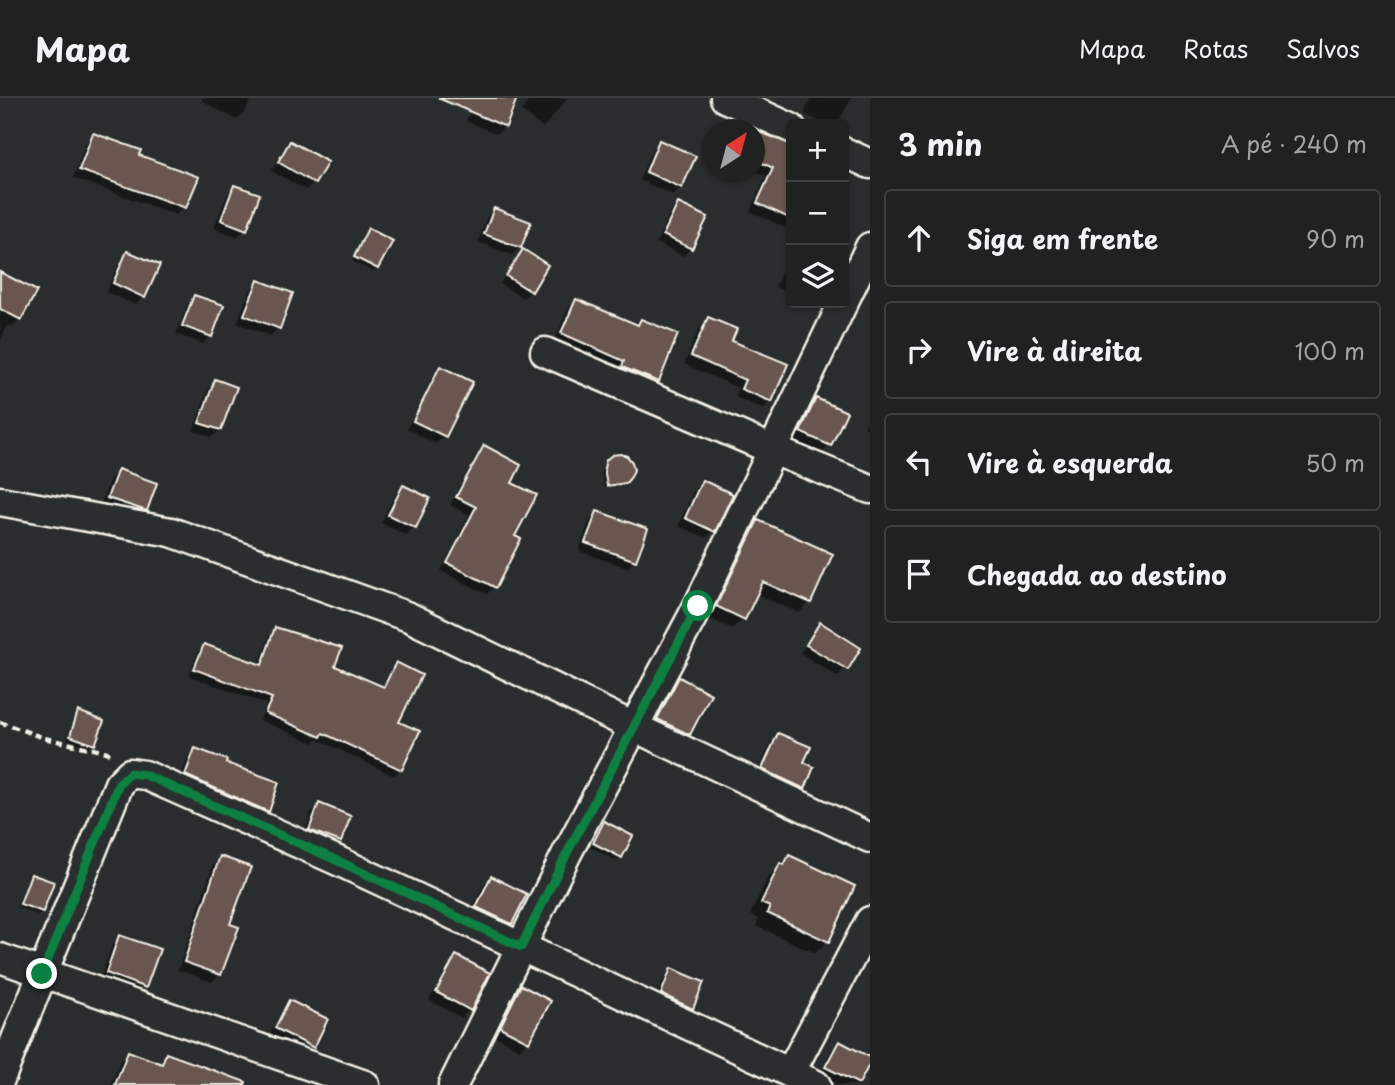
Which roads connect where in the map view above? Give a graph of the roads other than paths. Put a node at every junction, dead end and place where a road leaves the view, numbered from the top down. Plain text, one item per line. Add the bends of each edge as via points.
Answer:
1 (725, 98) edge
2 (786, 126) edge
3 (849, 154) edge
4 (870, 164) edge
5 (870, 247) edge
6 (849, 290) edge
7 (840, 308) edge
8 (545, 352) dead end
9 (773, 450) junction
10 (870, 489) edge
11 (0, 501) edge
12 (634, 727) junction
13 (870, 838) edge
14 (870, 921) edge
15 (521, 947) junction
16 (0, 958) edge
17 (42, 974) junction
18 (790, 1073) junction
19 (0, 1079) edge
20 (365, 1085) edge
21 (453, 1085) edge
22 (816, 1085) edge

1 - 2 street
3 - 4 street
5 - 6 street
7 - 9 street
8 - 9 street
9 - 10 street
9 - 12 street
11 - 12 street via 171,532 313,581 409,617
12 - 13 street
12 - 15 street
14 - 18 street
15 - 17 street via 208,803 145,775 130,773 119,783
15 - 18 street
15 - 21 street
16 - 17 street
17 - 19 street
17 - 20 street
18 - 22 street

